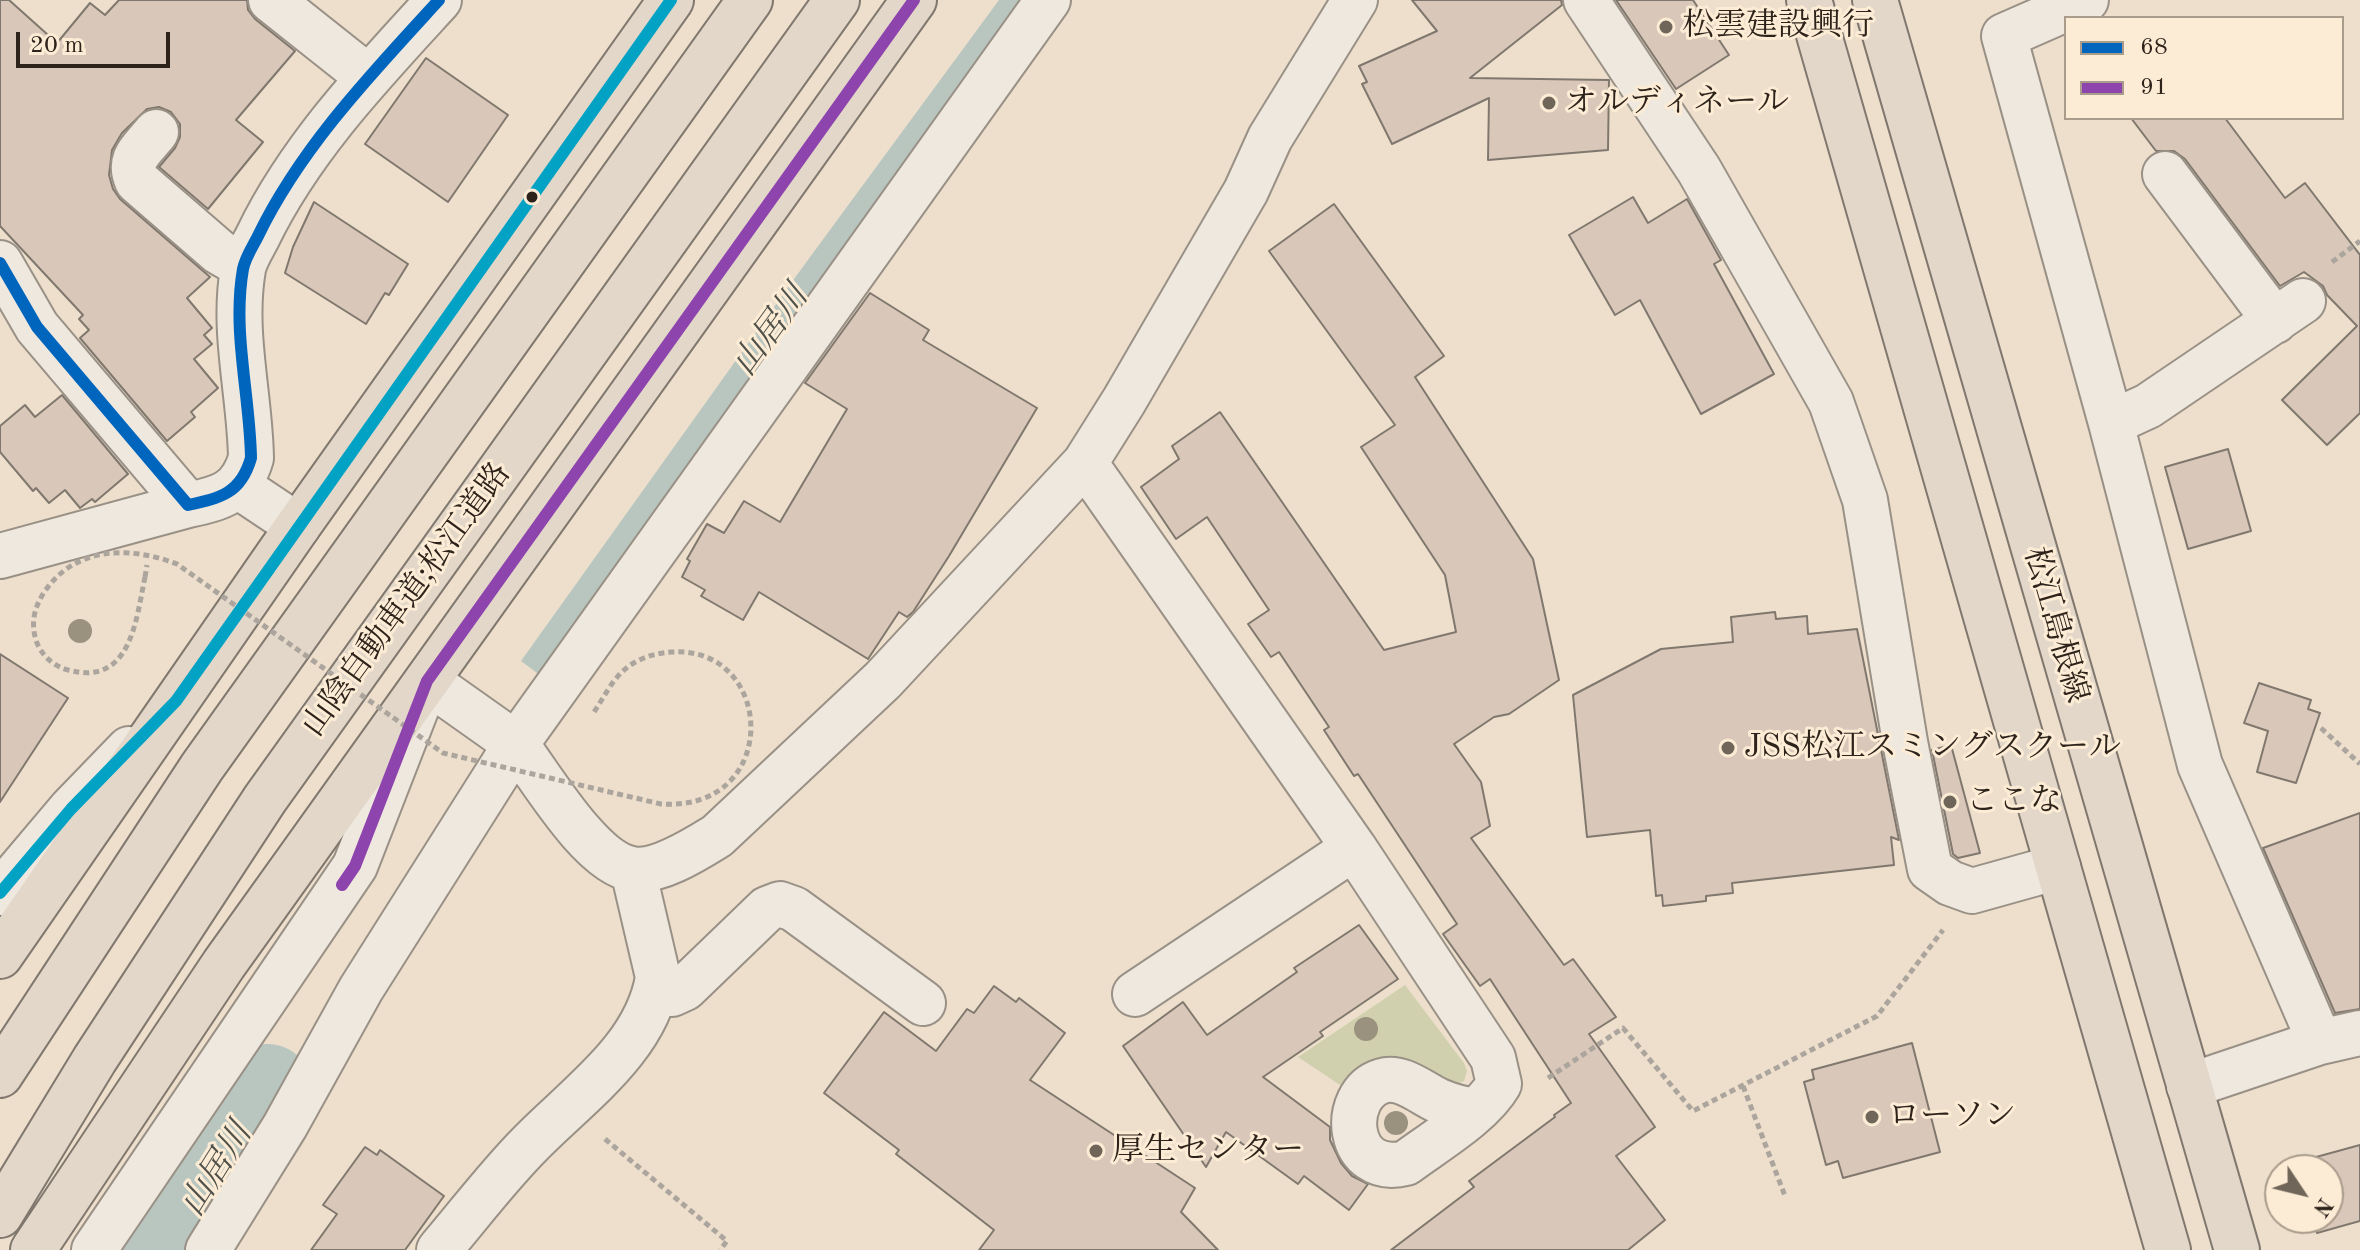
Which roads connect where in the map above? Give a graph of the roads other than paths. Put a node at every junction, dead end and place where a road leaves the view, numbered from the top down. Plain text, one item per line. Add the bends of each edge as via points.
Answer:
1 (271, 0) edge
2 (439, 0) edge
3 (671, 0) edge
4 (750, 0) edge
5 (837, 0) edge
6 (914, 0) edge
7 (1048, 0) edge
8 (1355, 0) edge
9 (1586, 0) edge
10 (1809, 0) edge
11 (1875, 0) edge
12 (2086, 0) edge
13 (368, 77) junction
14 (156, 132) dead end
15 (2165, 174) dead end
16 (0, 263) edge
17 (243, 266) junction
18 (2111, 423) junction
19 (1085, 463) junction
20 (238, 486) junction
21 (188, 505) junction
22 (298, 526) junction
23 (0, 556) edge
24 (427, 681) junction
25 (176, 701) junction
26 (516, 744) junction
27 (1354, 848) junction
28 (2058, 867) junction
29 (633, 870) junction
30 (0, 893) edge
31 (0, 956) edge
32 (656, 992) junction
33 (1135, 994) dead end
34 (923, 1003) dead end
35 (2340, 1037) edge
36 (0, 1075) edge
37 (2189, 1086) junction
38 (1487, 1097) road end
39 (0, 1215) edge
40 (33, 1250) edge
41 (94, 1250) edge
42 (208, 1250) edge
43 (439, 1250) edge
44 (2168, 1250) edge
45 (2237, 1250) edge

1 - 13 street
2 - 13 street
3 - 22 main road
4 - 36 main road via 202,767
5 - 39 main road, 山陰自動車道;松江道路 via 265,799
6 - 24 main road
7 - 26 street
8 - 19 street
9 - 28 street via 1699,170 1831,402 1865,500 1930,869 1972,891
10 - 28 main road, 松江島根線
11 - 37 main road, 松江島根線
12 - 18 street via 2004,36
13 - 17 street via 283,191
14 - 17 street via 133,161 137,181 219,252
15 - 18 street via 2289,311 2148,406
16 - 21 street via 37,327
17 - 20 street via 239,317 251,458
18 - 35 street via 2200,765
19 - 27 street
19 - 29 street via 883,680 717,836 685,855
20 - 21 street
20 - 22 street
21 - 23 street
22 - 25 main road
24 - 26 street
24 - 40 main road via 224,964
24 - 41 street via 355,866
25 - 30 street via 71,809
25 - 31 main road
26 - 29 street via 595,849
26 - 42 street via 361,989
27 - 33 street
27 - 38 street via 1493,1058
28 - 44 main road, 松江島根線
29 - 32 street via 657,965
32 - 34 street via 672,994 685,988 767,909 780,904
32 - 43 street via 645,1021 597,1080 529,1144
35 - 37 street
37 - 45 main road, 松江島根線

